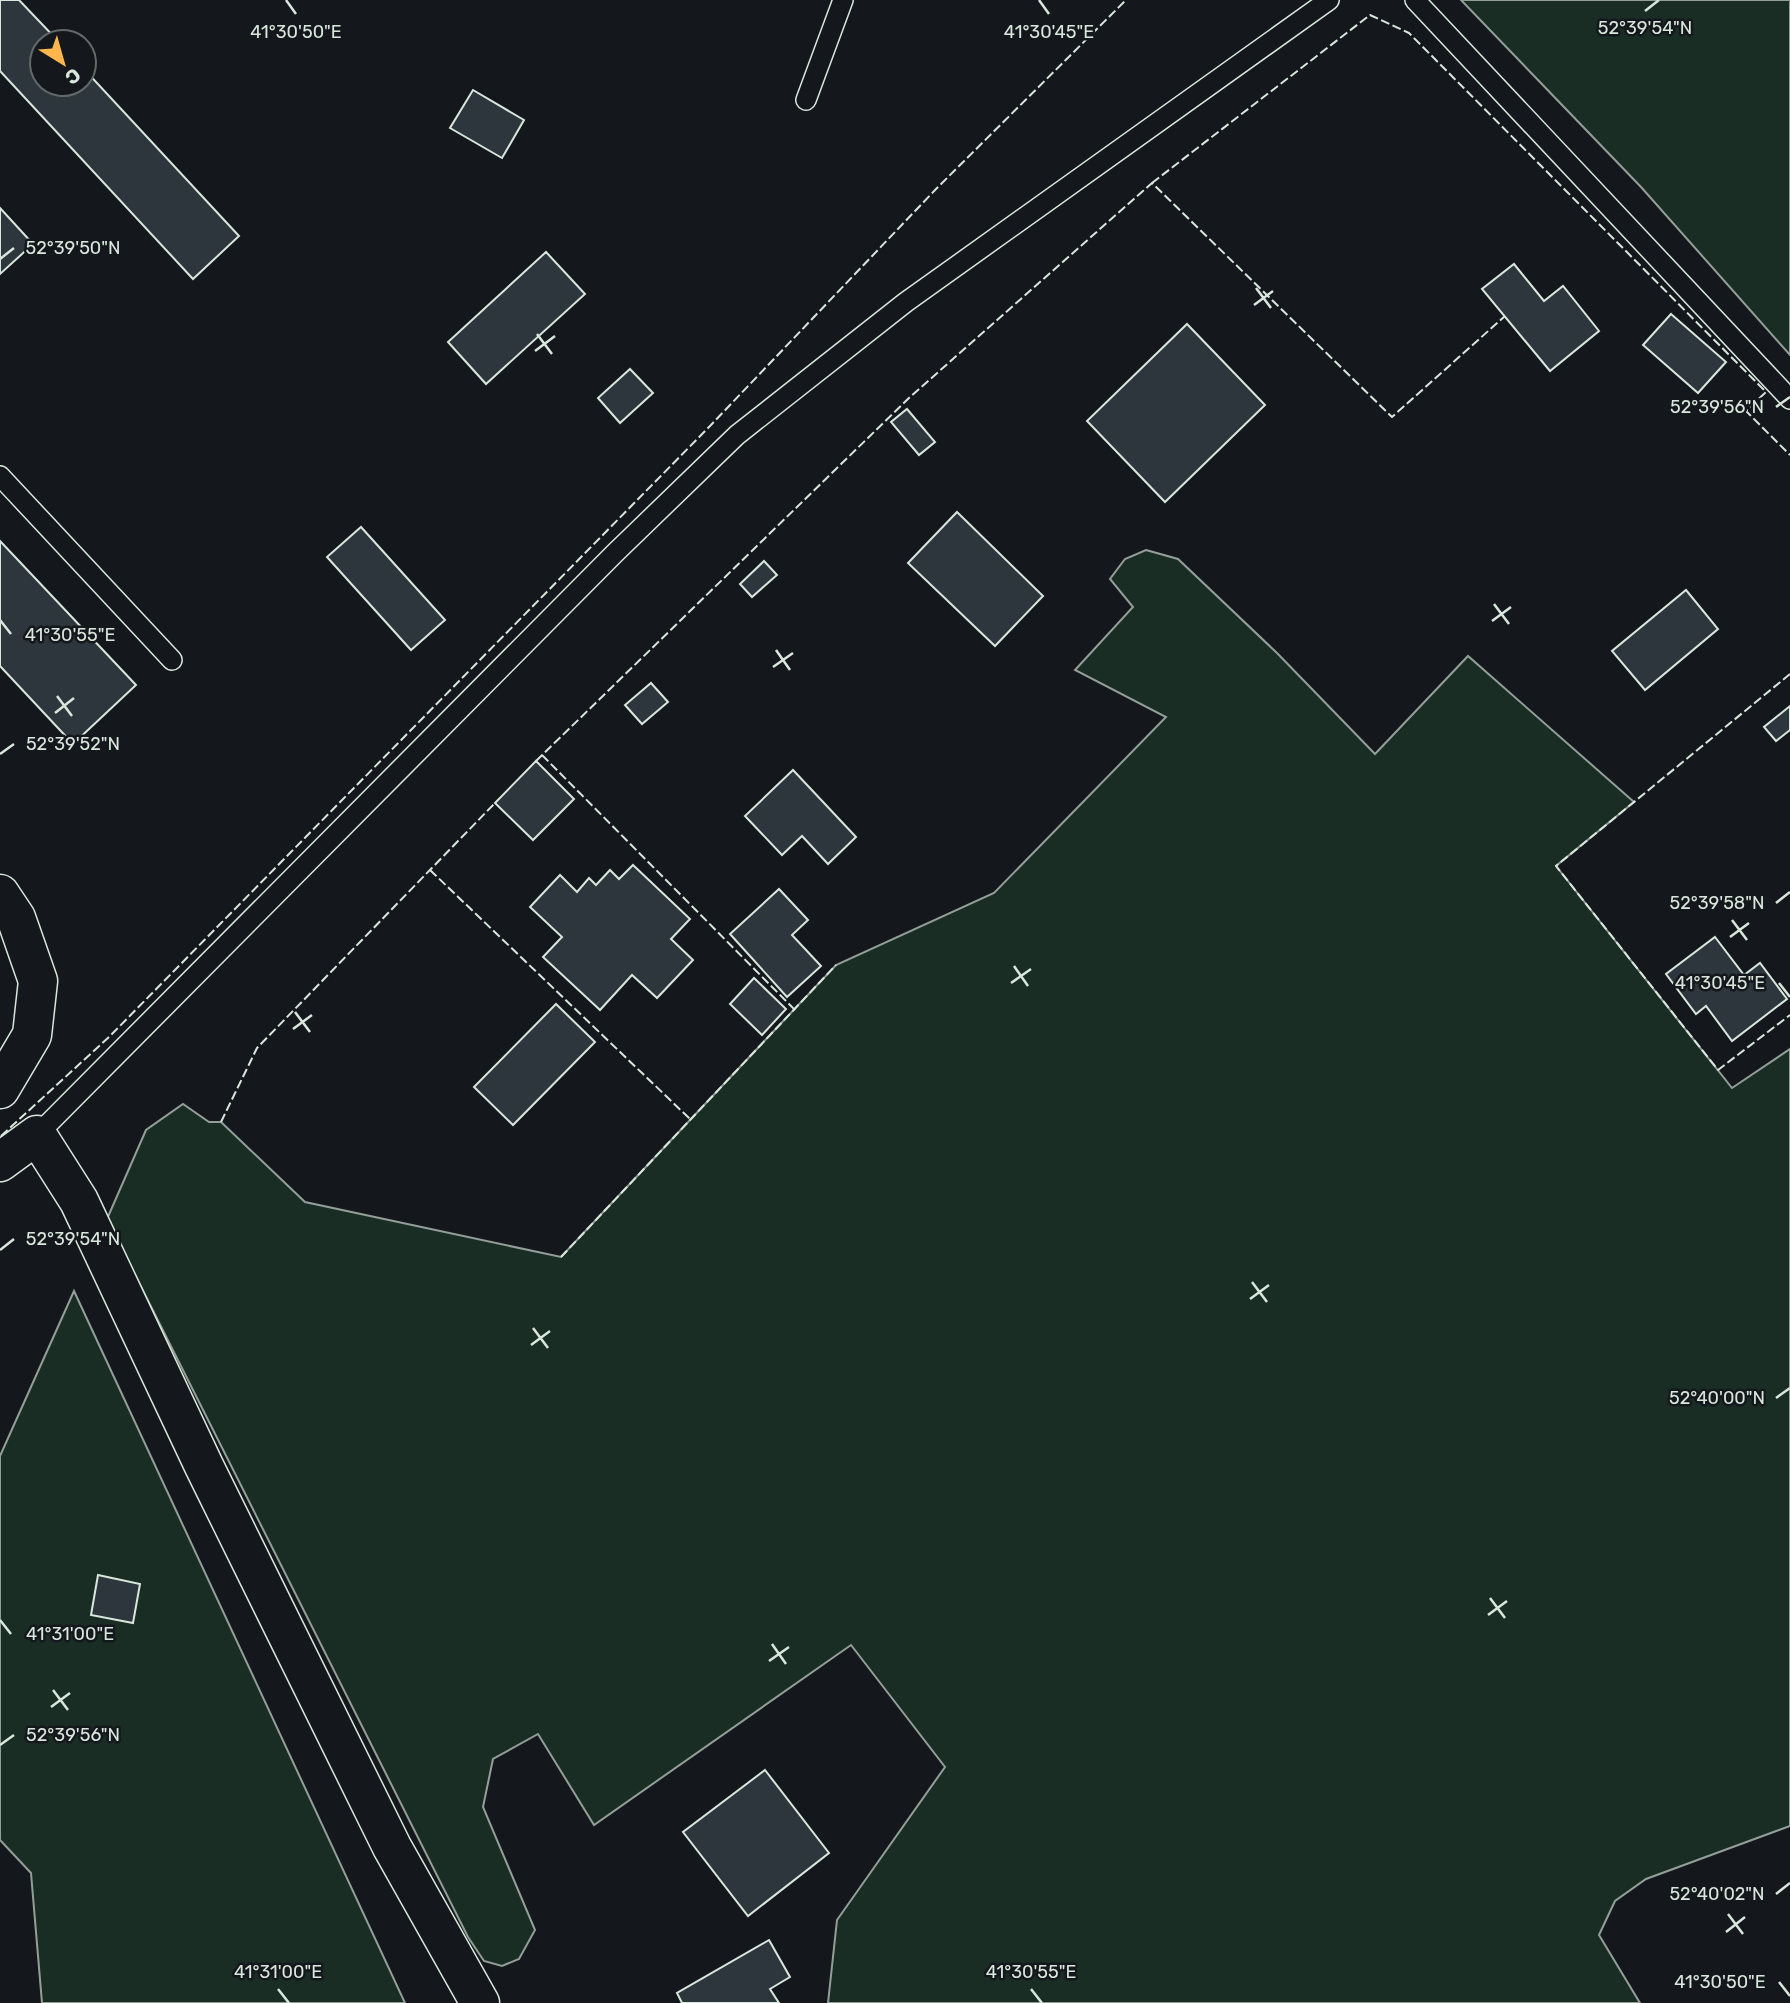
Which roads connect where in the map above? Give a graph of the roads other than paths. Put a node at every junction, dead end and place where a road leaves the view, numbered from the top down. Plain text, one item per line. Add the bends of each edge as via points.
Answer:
1 (843, 0) edge
2 (1329, 0) edge
3 (1415, 0) edge
4 (806, 100) dead end
5 (1790, 399) edge
6 (0, 476) edge
7 (172, 660) dead end
8 (0, 894) edge
9 (0, 1089) edge
10 (37, 1135) junction
11 (0, 1162) edge
12 (480, 2003) edge

1 - 4 lane
2 - 10 lane via 906,302 737,435
3 - 5 lane
6 - 7 lane
8 - 9 street via 16,918 38,981 32,1035
10 - 11 street
10 - 12 street via 79,1201 392,1847

